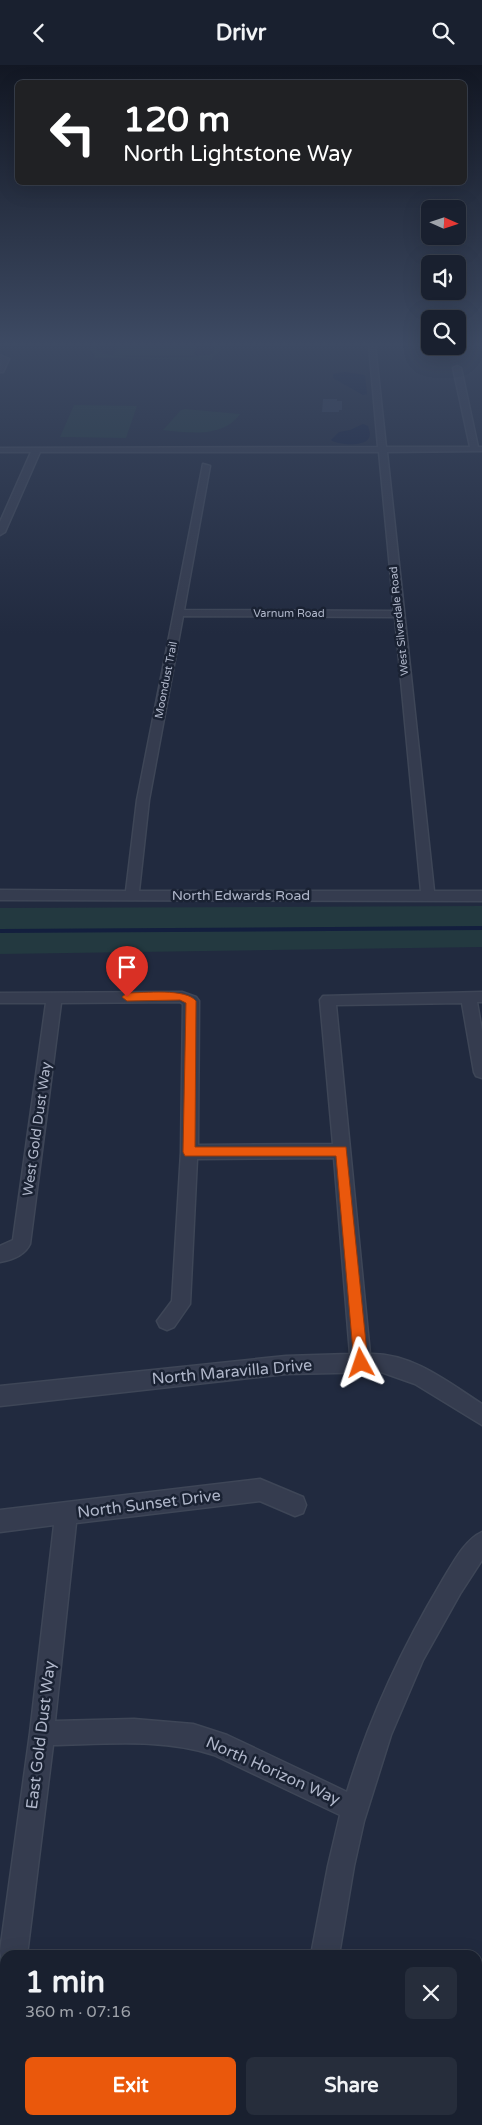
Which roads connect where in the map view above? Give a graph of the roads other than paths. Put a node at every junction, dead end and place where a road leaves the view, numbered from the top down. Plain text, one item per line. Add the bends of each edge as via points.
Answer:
1 (381, 441) edge
2 (0, 449) edge
3 (37, 449) junction
4 (382, 449) junction
5 (478, 449) edge
6 (206, 466) dead end
7 (0, 532) edge
8 (179, 613) junction
9 (399, 614) junction
10 (0, 895) edge
11 (132, 895) junction
12 (428, 896) junction
13 (482, 896) edge
14 (475, 997) edge
15 (54, 998) junction
16 (0, 999) edge
17 (482, 1072) edge
18 (342, 1151) junction
19 (189, 1152) junction
20 (3, 1254) edge
21 (167, 1321) dead end
22 (361, 1363) junction
23 (0, 1396) edge
24 (482, 1415) edge
25 (295, 1505) dead end
26 (66, 1514) junction
27 (0, 1521) edge
28 (482, 1543) edge
29 (42, 1733) junction
30 (354, 1808) junction
31 (14, 1950) edge
32 (326, 1950) edge

1 - 4 street, West Silverdale Road
2 - 3 street
3 - 4 street
3 - 7 street
4 - 5 street
4 - 9 street, West Silverdale Road
6 - 8 street, Moondust Trail
8 - 9 street, Varnum Road
8 - 11 street, Moondust Trail via 143,801
9 - 12 street, West Silverdale Road
10 - 11 street, North Edwards Road
11 - 12 street, North Edwards Road
12 - 13 street, North Edwards Road
14 - 17 street
14 - 18 street via 328,1000
15 - 16 street
15 - 19 street via 182,997 191,1001
15 - 20 street, West Gold Dust Way via 23,1232 20,1244
18 - 19 street
18 - 22 street
19 - 21 street via 181,1304
22 - 23 street, North Maravilla Drive via 286,1365
22 - 24 street, North Maravilla Drive via 381,1363 422,1377
25 - 26 street, North Sunset Drive via 260,1490
26 - 27 street, North Sunset Drive
26 - 29 street, East Gold Dust Way
28 - 30 street via 449,1591 398,1683
29 - 30 street, North Horizon Way via 134,1731 193,1736 218,1744
29 - 31 street, East Gold Dust Way
30 - 32 street

